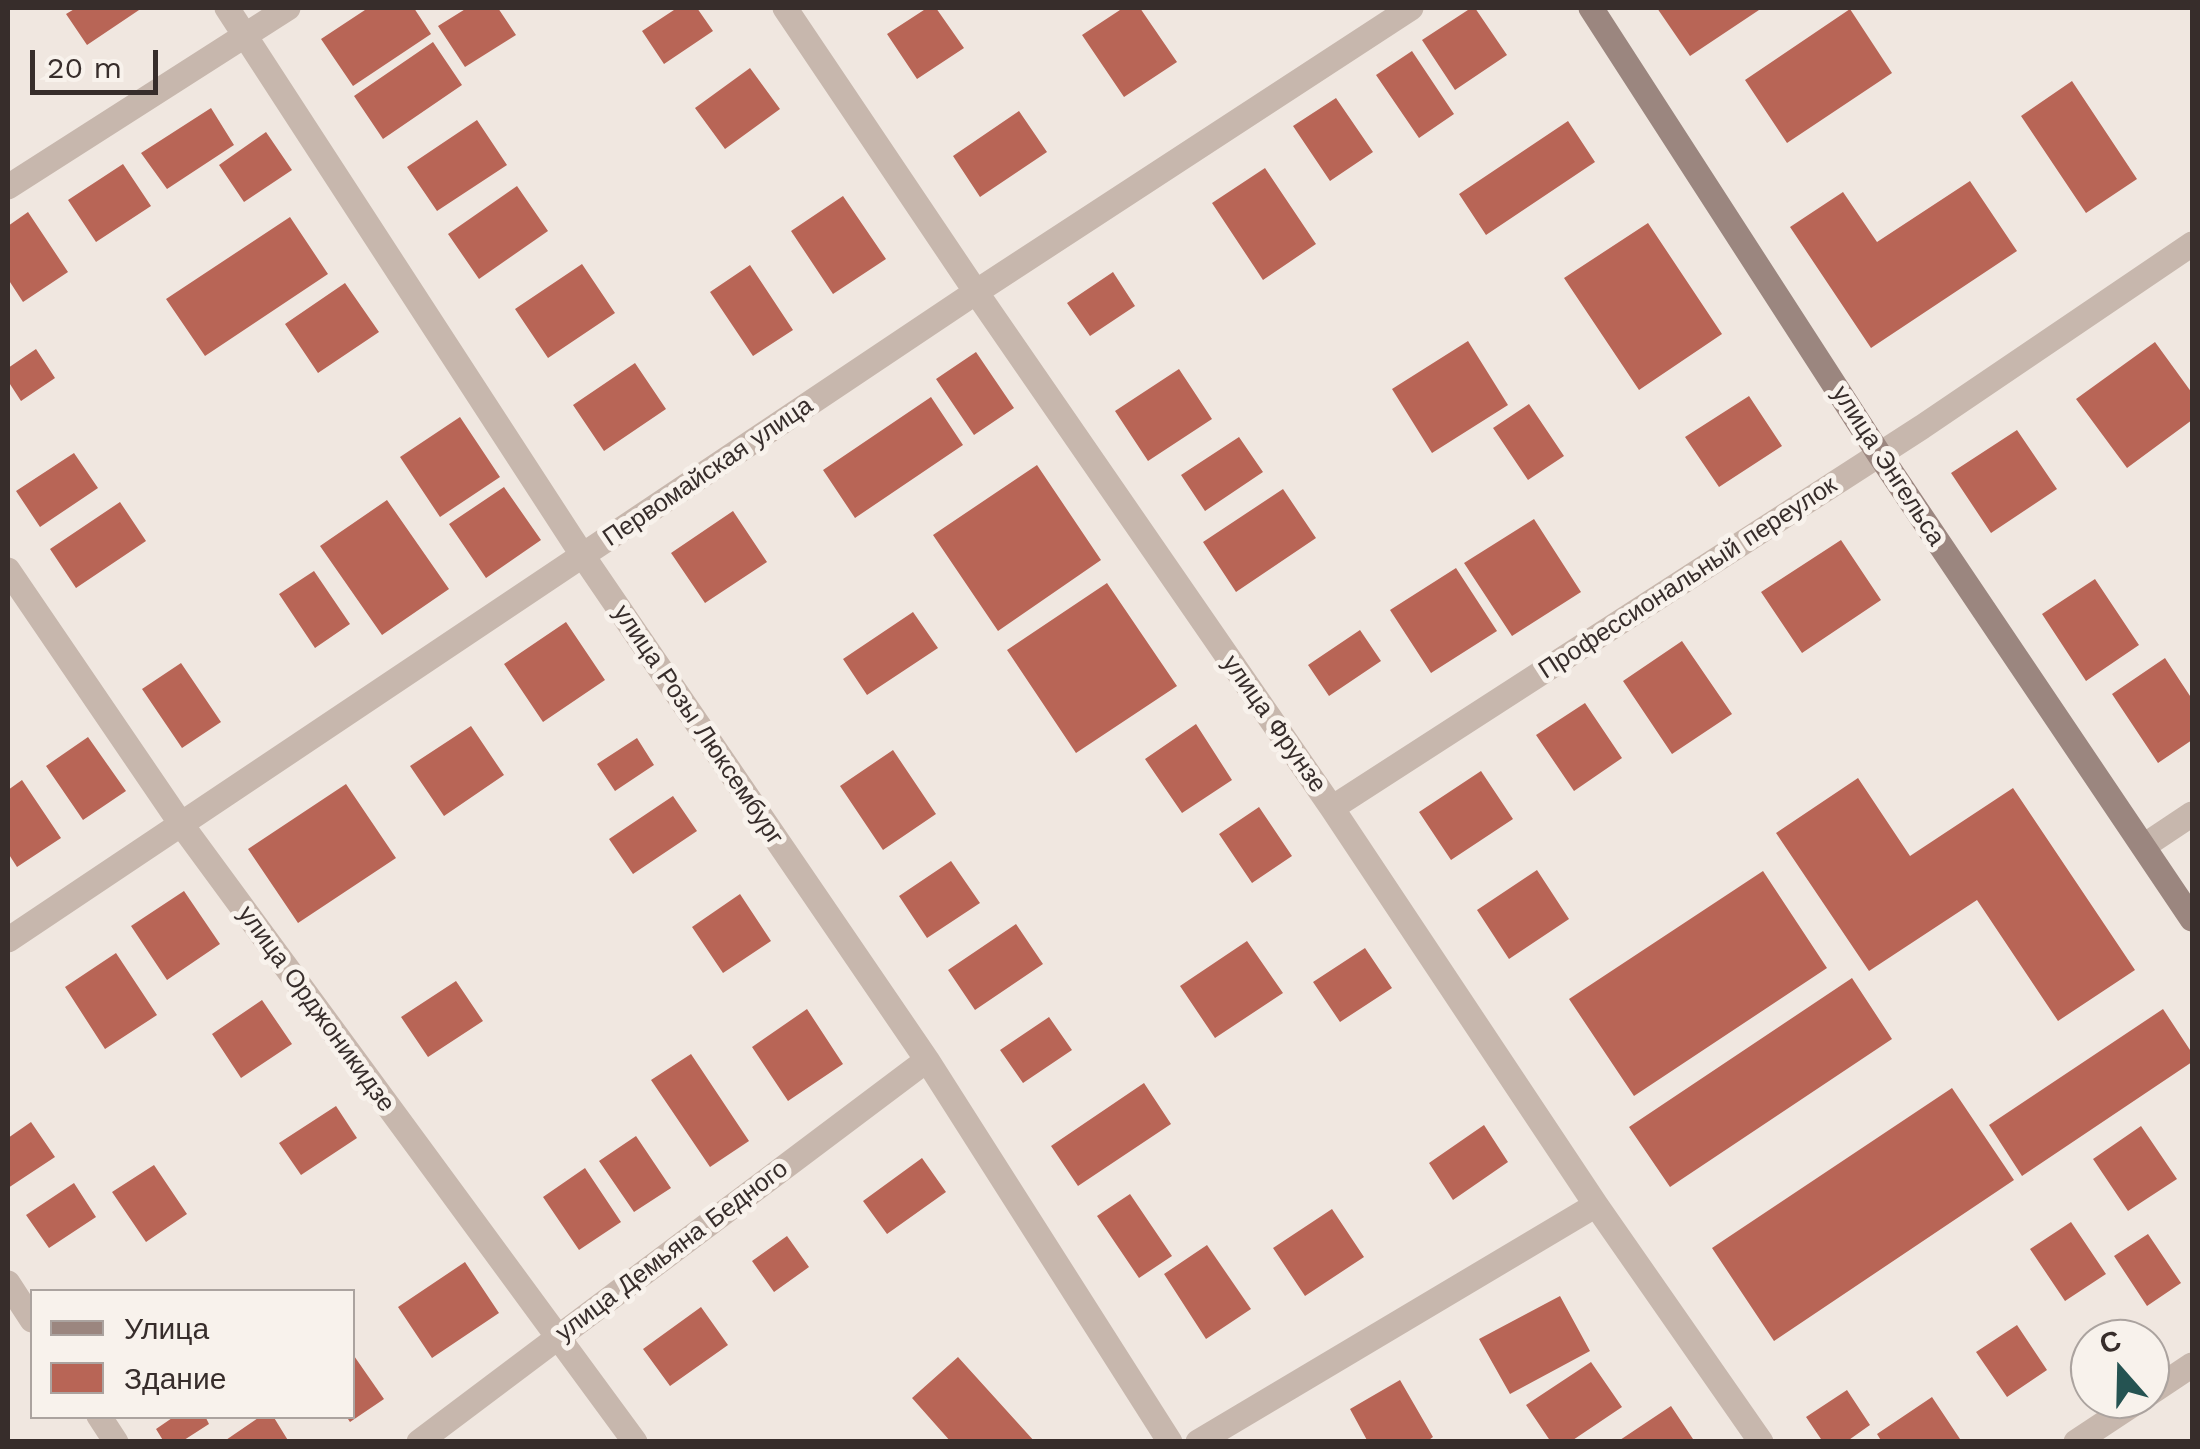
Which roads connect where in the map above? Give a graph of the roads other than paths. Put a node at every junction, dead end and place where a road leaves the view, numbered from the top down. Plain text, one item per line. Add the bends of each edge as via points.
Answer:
1 (227, 8) edge
2 (288, 8) edge
3 (784, 8) edge
4 (1410, 8) edge
5 (1591, 8) edge
6 (246, 36) junction
7 (8, 188) edge
8 (2192, 244) edge
9 (976, 292) junction
10 (1880, 454) junction
11 (582, 556) junction
12 (8, 570) edge
13 (1332, 808) junction
14 (2192, 814) edge
15 (181, 824) junction
16 (2144, 846) junction
17 (2192, 919) edge
18 (8, 940) edge
19 (927, 1060) junction
20 (1596, 1206) junction
21 (8, 1284) edge
22 (30, 1317) edge
23 (556, 1337) junction
24 (2192, 1365) edge
25 (2170, 1380) edge
26 (101, 1419) edge
27 (2111, 1419) edge
28 (116, 1442) edge
29 (419, 1442) edge
30 (634, 1442) edge
31 (1170, 1442) edge
32 (1198, 1442) edge
33 (1761, 1442) edge
34 (2076, 1442) edge

1 - 6 street, улица Розы Люксембург
2 - 6 street
3 - 9 street, улица Фрунзе
4 - 9 street, Первомайская улица
5 - 10 main road, улица Энгельса
6 - 7 street
6 - 11 street, улица Розы Люксембург
8 - 10 street, Профессиональный переулок
9 - 11 street, Первомайская улица
9 - 13 street, улица Фрунзе
10 - 13 street, Профессиональный переулок
10 - 16 main road, улица Энгельса
11 - 15 street, Первомайская улица
11 - 19 street, улица Розы Люксембург
12 - 15 street, улица Орджоникидзе
13 - 20 street, улица Фрунзе
14 - 16 street
15 - 18 street, Первомайская улица
15 - 23 street, улица Орджоникидзе
16 - 17 main road, улица Энгельса
19 - 23 street, улица Демьяна Бедного
19 - 31 street, улица Розы Люксембург
20 - 32 street
20 - 33 street, улица Фрунзе
21 - 22 street
23 - 29 street, улица Демьяна Бедного
23 - 30 street, улица Орджоникидзе
24 - 25 street
26 - 28 street
27 - 34 street

